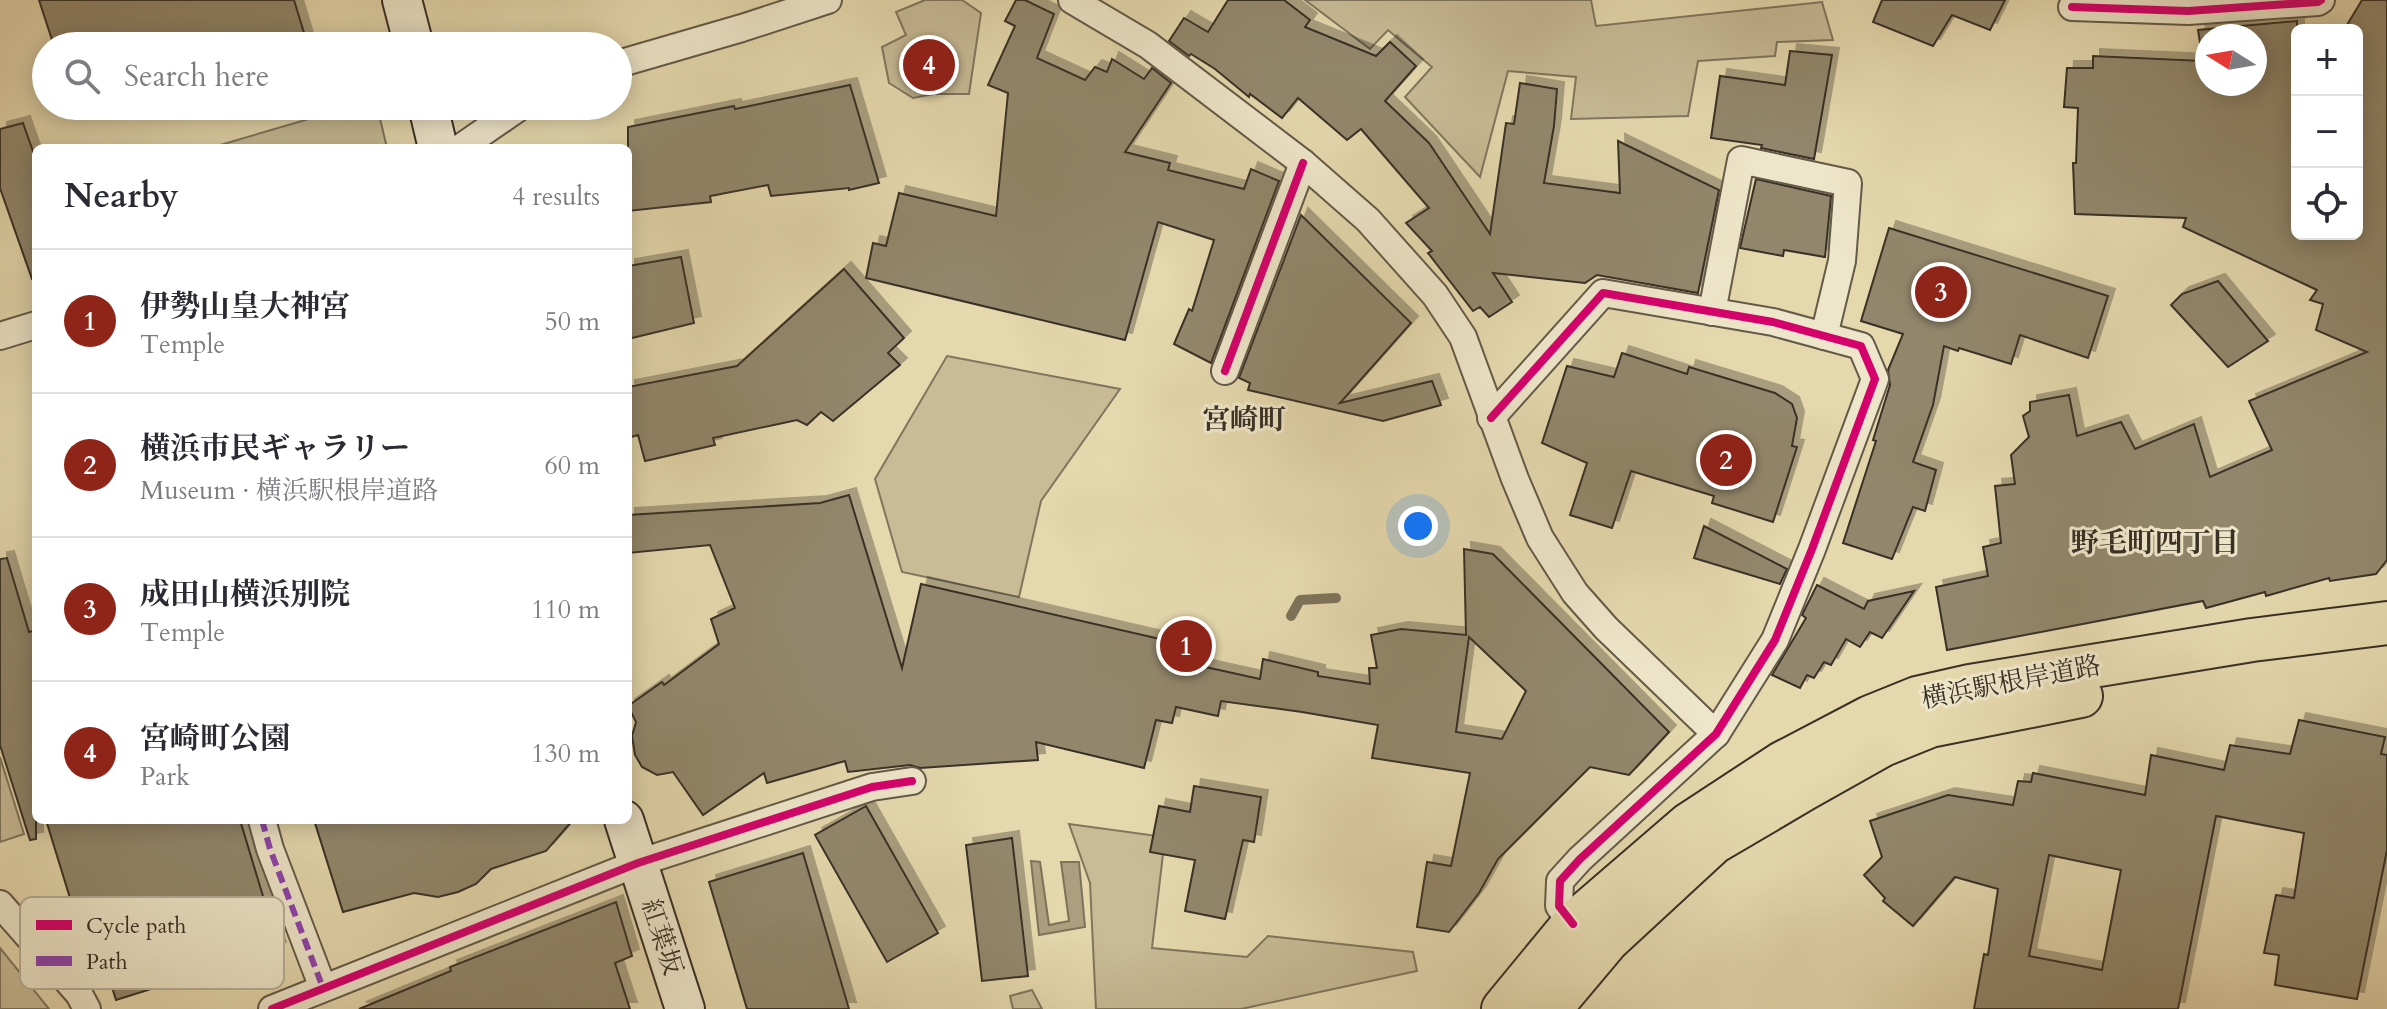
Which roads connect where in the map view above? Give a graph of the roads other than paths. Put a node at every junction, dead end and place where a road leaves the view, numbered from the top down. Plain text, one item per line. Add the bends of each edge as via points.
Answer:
1 (402, 0) edge
2 (828, 0) edge
3 (1072, 0) edge
4 (2321, 0) edge
5 (2072, 7) dead end
6 (410, 32) edge
7 (632, 60) edge
8 (431, 120) edge
9 (501, 120) edge
10 (437, 144) edge
11 (466, 144) edge
12 (1303, 163) junction
13 (1712, 312) junction
14 (32, 326) edge
15 (0, 336) edge
16 (1824, 336) junction
17 (1225, 371) dead end
18 (1491, 418) junction
19 (2387, 623) edge
20 (2387, 630) edge
21 (1716, 734) junction
22 (912, 781) dead end
23 (263, 824) edge
24 (625, 824) edge
25 (638, 863) junction
26 (0, 904) edge
27 (1573, 924) junction
28 (20, 927) edge
29 (323, 988) junction
30 (75, 989) edge
31 (87, 1009) edge
32 (272, 1009) edge
33 (685, 1009) edge
34 (1503, 1009) edge
35 (1550, 1009) edge

1 - 6 street
2 - 7 street
3 - 12 street via 1148,45
4 - 5 street via 2188,11
8 - 10 street
9 - 11 street
12 - 17 street
12 - 18 street via 1368,220 1435,295 1463,337
13 - 16 street
13 - 16 street via 1741,160 1818,176 1848,183 1842,261
13 - 18 street via 1603,293
14 - 15 street
16 - 21 street via 1861,346 1875,379 1775,640
18 - 21 street via 1540,538 1575,593
19 - 27 main road, 横浜駅根岸道路 via 2252,640 1917,698 1782,763 1689,824
20 - 35 main road, 横浜駅根岸道路 via 2259,664 1930,726 1883,745 1713,843 1608,940
21 - 27 street via 1560,881 1559,906
22 - 25 street via 872,787
23 - 29 street
24 - 25 street, 紅葉坂
25 - 29 street
25 - 33 street, 紅葉坂
26 - 28 street
27 - 34 main road, 横浜駅根岸道路
29 - 32 street
30 - 31 street

